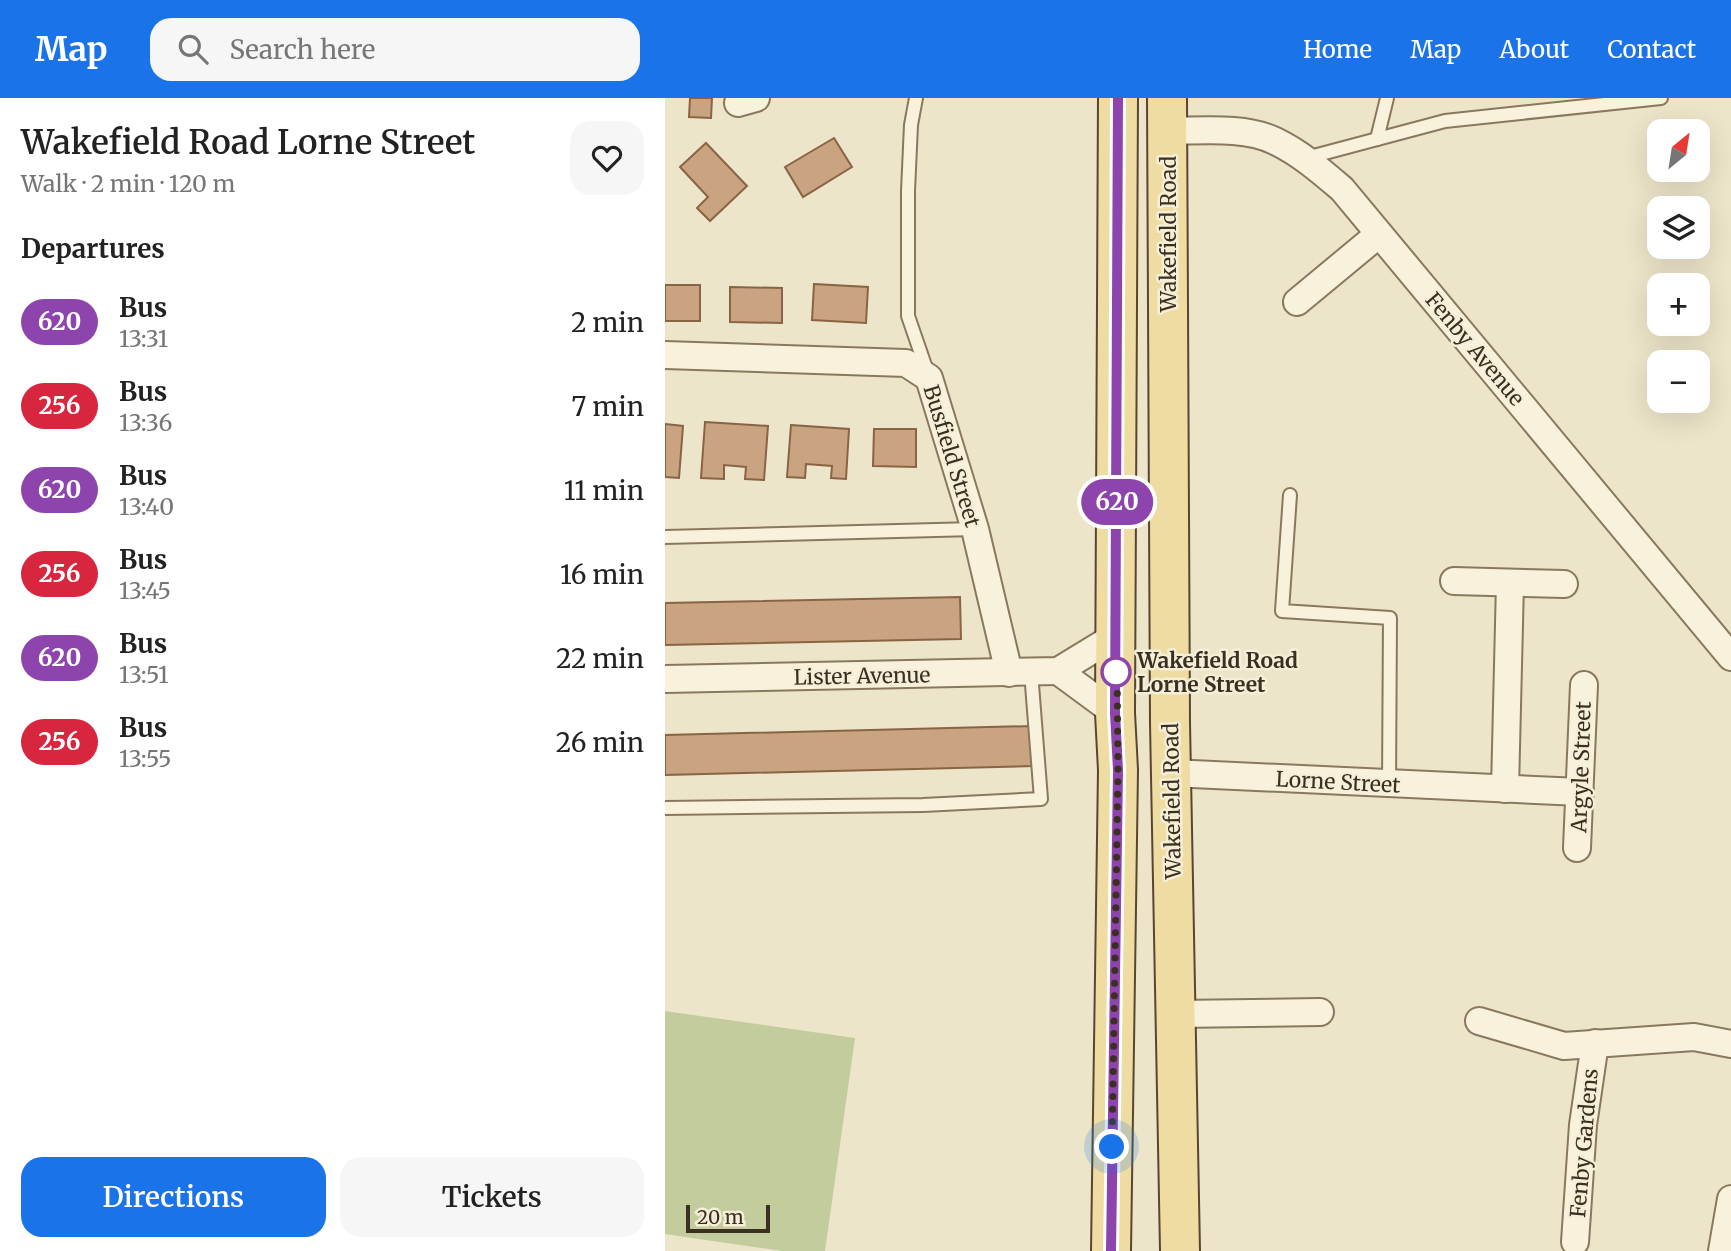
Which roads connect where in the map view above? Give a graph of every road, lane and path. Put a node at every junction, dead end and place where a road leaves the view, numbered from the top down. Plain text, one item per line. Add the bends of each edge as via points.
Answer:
1 (916, 98) edge
2 (1118, 98) edge
3 (1387, 98) edge
4 (1661, 98) edge
5 (1167, 115) edge
6 (1377, 139) junction
7 (1306, 159) junction
8 (1379, 234) junction
9 (1297, 302) dead end
10 (665, 355) edge
11 (929, 378) junction
12 (1290, 495) dead end
13 (975, 530) junction
14 (665, 537) edge
15 (1454, 581) dead end
16 (1510, 583) junction
17 (1564, 584) dead end
18 (1117, 635) junction
19 (1731, 657) edge
20 (1058, 671) junction
21 (1020, 672) junction
22 (665, 679) edge
23 (1584, 685) dead end
24 (1115, 713) junction
25 (1171, 773) junction
26 (1389, 785) junction
27 (1504, 789) junction
28 (1580, 792) junction
29 (665, 808) edge
30 (1577, 848) dead end
31 (1320, 1012) dead end
32 (1176, 1014) junction
33 (1479, 1021) dead end
34 (1595, 1043) junction
35 (1731, 1044) edge
36 (1731, 1199) edge
37 (1576, 1242) dead end
38 (1111, 1251) edge
39 (1180, 1251) edge
40 (1722, 1251) edge

1 - 11 lane via 908,191 908,316
2 - 18 main road
3 - 6 lane
4 - 6 lane via 1445,121
5 - 7 street, Fenby Avenue via 1273,140
5 - 25 main road, Wakefield Road
6 - 7 lane
7 - 8 street, Fenby Avenue via 1342,188
8 - 9 street
8 - 19 street, Fenby Avenue
10 - 11 street, Busfield Street via 906,363
11 - 13 street, Busfield Street
12 - 26 lane via 1282,611 1390,618
13 - 14 lane
13 - 21 street, Busfield Street
15 - 16 street
16 - 17 street
16 - 27 street
18 - 20 street, Lister Avenue
18 - 24 main road
20 - 21 street, Lister Avenue
20 - 24 street
21 - 22 street, Lister Avenue
21 - 29 lane via 1041,799
23 - 28 street, Argyle Street
24 - 38 main road
25 - 26 street, Lorne Street
25 - 32 main road, Wakefield Road
26 - 27 street, Lorne Street
27 - 28 street, Lorne Street
28 - 30 street, Argyle Street
31 - 32 street
32 - 39 main road, Wakefield Road
33 - 34 street, Fenby Gardens via 1564,1046
34 - 35 street, Fenby Gardens via 1695,1037
34 - 37 street, Fenby Gardens via 1583,1125
36 - 40 street

